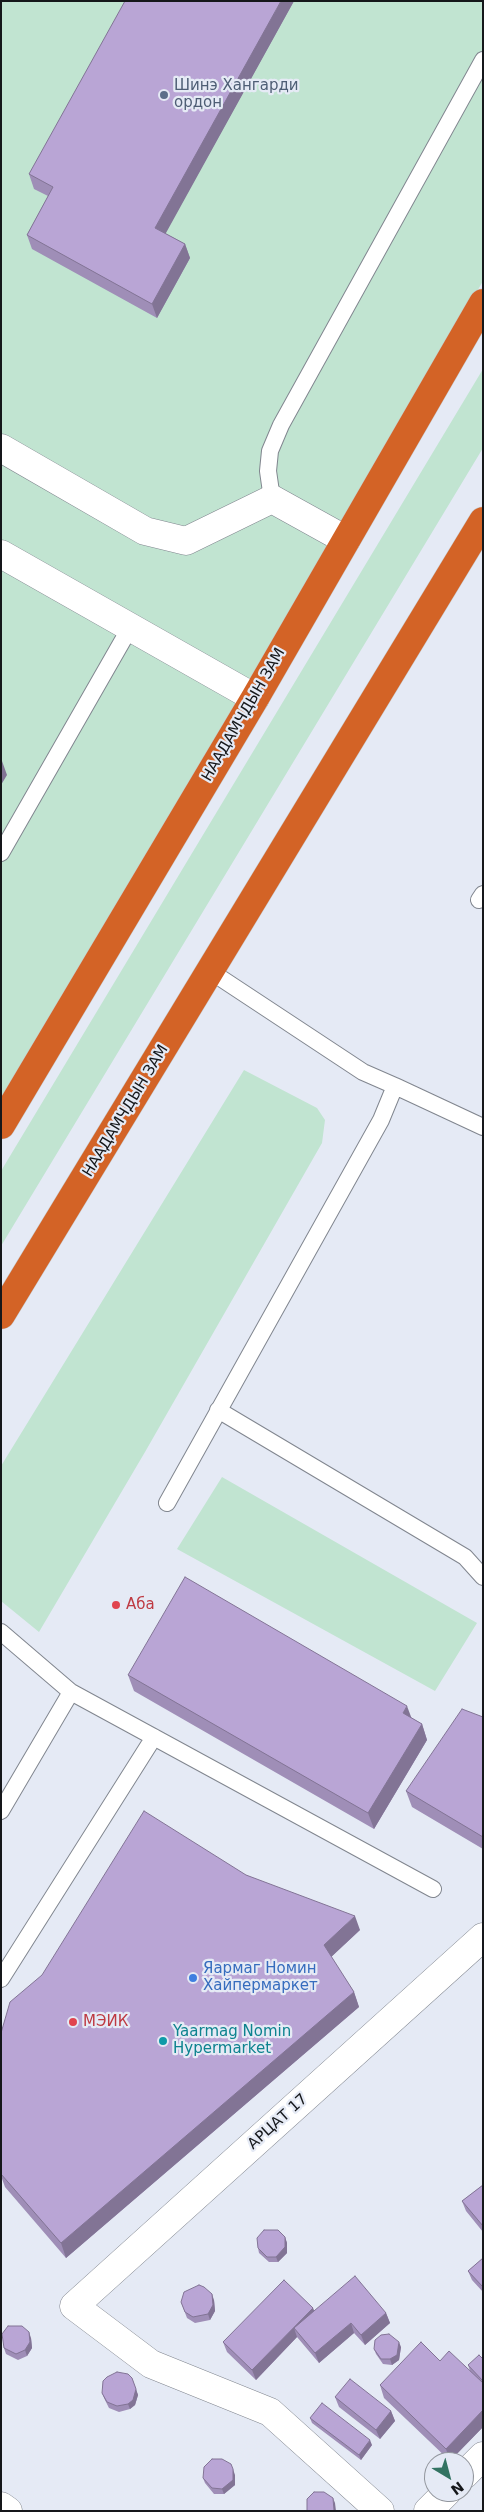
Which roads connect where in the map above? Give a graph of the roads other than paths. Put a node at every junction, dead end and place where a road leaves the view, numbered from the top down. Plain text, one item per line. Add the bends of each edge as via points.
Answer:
1 (483, 60) edge
2 (483, 303) edge
3 (1, 448) edge
4 (272, 499) junction
5 (483, 521) edge
6 (346, 540) junction
7 (1, 554) edge
8 (131, 626) junction
9 (255, 698) junction
10 (1, 853) edge
11 (210, 971) junction
12 (395, 1086) junction
13 (1, 1125) edge
14 (483, 1127) edge
15 (1, 1316) edge
16 (218, 1410) junction
17 (167, 1503) dead end
18 (483, 1577) edge
19 (1, 1632) edge
20 (71, 1692) junction
21 (154, 1737) junction
22 (1, 1810) edge
23 (433, 1889) dead end
24 (483, 1937) edge
25 (1, 1979) edge
26 (483, 2456) edge
27 (474, 2465) edge
28 (437, 2502) edge
29 (1, 2506) edge
30 (8, 2511) edge
31 (380, 2511) edge
32 (428, 2511) edge

1 - 4 lane via 281,425 270,451 268,470
2 - 6 highway, НААДАМЧДЫН ЗАМ
3 - 4 street via 144,531 186,540
4 - 6 street
5 - 11 highway, НААДАМЧДЫН ЗАМ
6 - 9 highway, НААДАМЧДЫН ЗАМ
7 - 8 street
8 - 9 street
8 - 10 lane
9 - 13 highway, НААДАМЧДЫН ЗАМ
11 - 12 lane via 363,1072
11 - 15 highway, НААДАМЧДЫН ЗАМ
12 - 14 lane
12 - 16 lane via 381,1120
16 - 17 lane
16 - 18 lane via 465,1558
19 - 20 lane
20 - 21 lane
20 - 22 lane
21 - 23 lane
21 - 25 lane
24 - 31 street, АРЦАТ 17 via 74,2306 152,2364 270,2412
26 - 27 street
28 - 32 street
29 - 30 street

